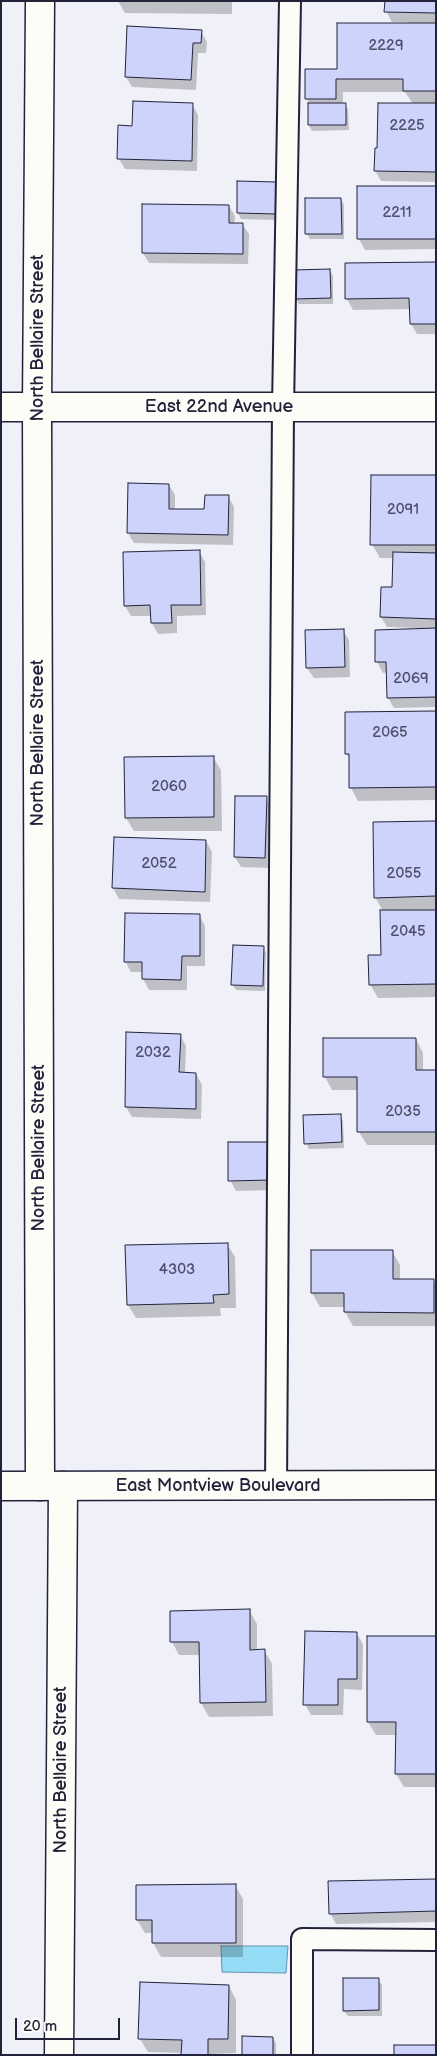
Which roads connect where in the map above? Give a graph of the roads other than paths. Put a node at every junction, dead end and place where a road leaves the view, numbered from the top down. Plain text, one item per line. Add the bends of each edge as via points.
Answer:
1 (40, 1) edge
2 (290, 1) edge
3 (1, 407) edge
4 (37, 407) junction
5 (436, 407) edge
6 (283, 408) junction
7 (436, 1485) edge
8 (1, 1486) edge
9 (51, 1486) junction
10 (276, 1486) junction
11 (436, 1940) edge
12 (59, 2055) edge
13 (302, 2055) edge

1 - 4 street, North Bellaire Street
2 - 6 lane
3 - 4 street, East 22nd Avenue
4 - 6 street, East 22nd Avenue
4 - 9 street, North Bellaire Street
5 - 6 street, East 22nd Avenue
6 - 10 lane
7 - 10 street, East Montview Boulevard
8 - 9 street, East Montview Boulevard
9 - 10 street, East Montview Boulevard
9 - 12 street, North Bellaire Street
11 - 13 lane via 302,1939

